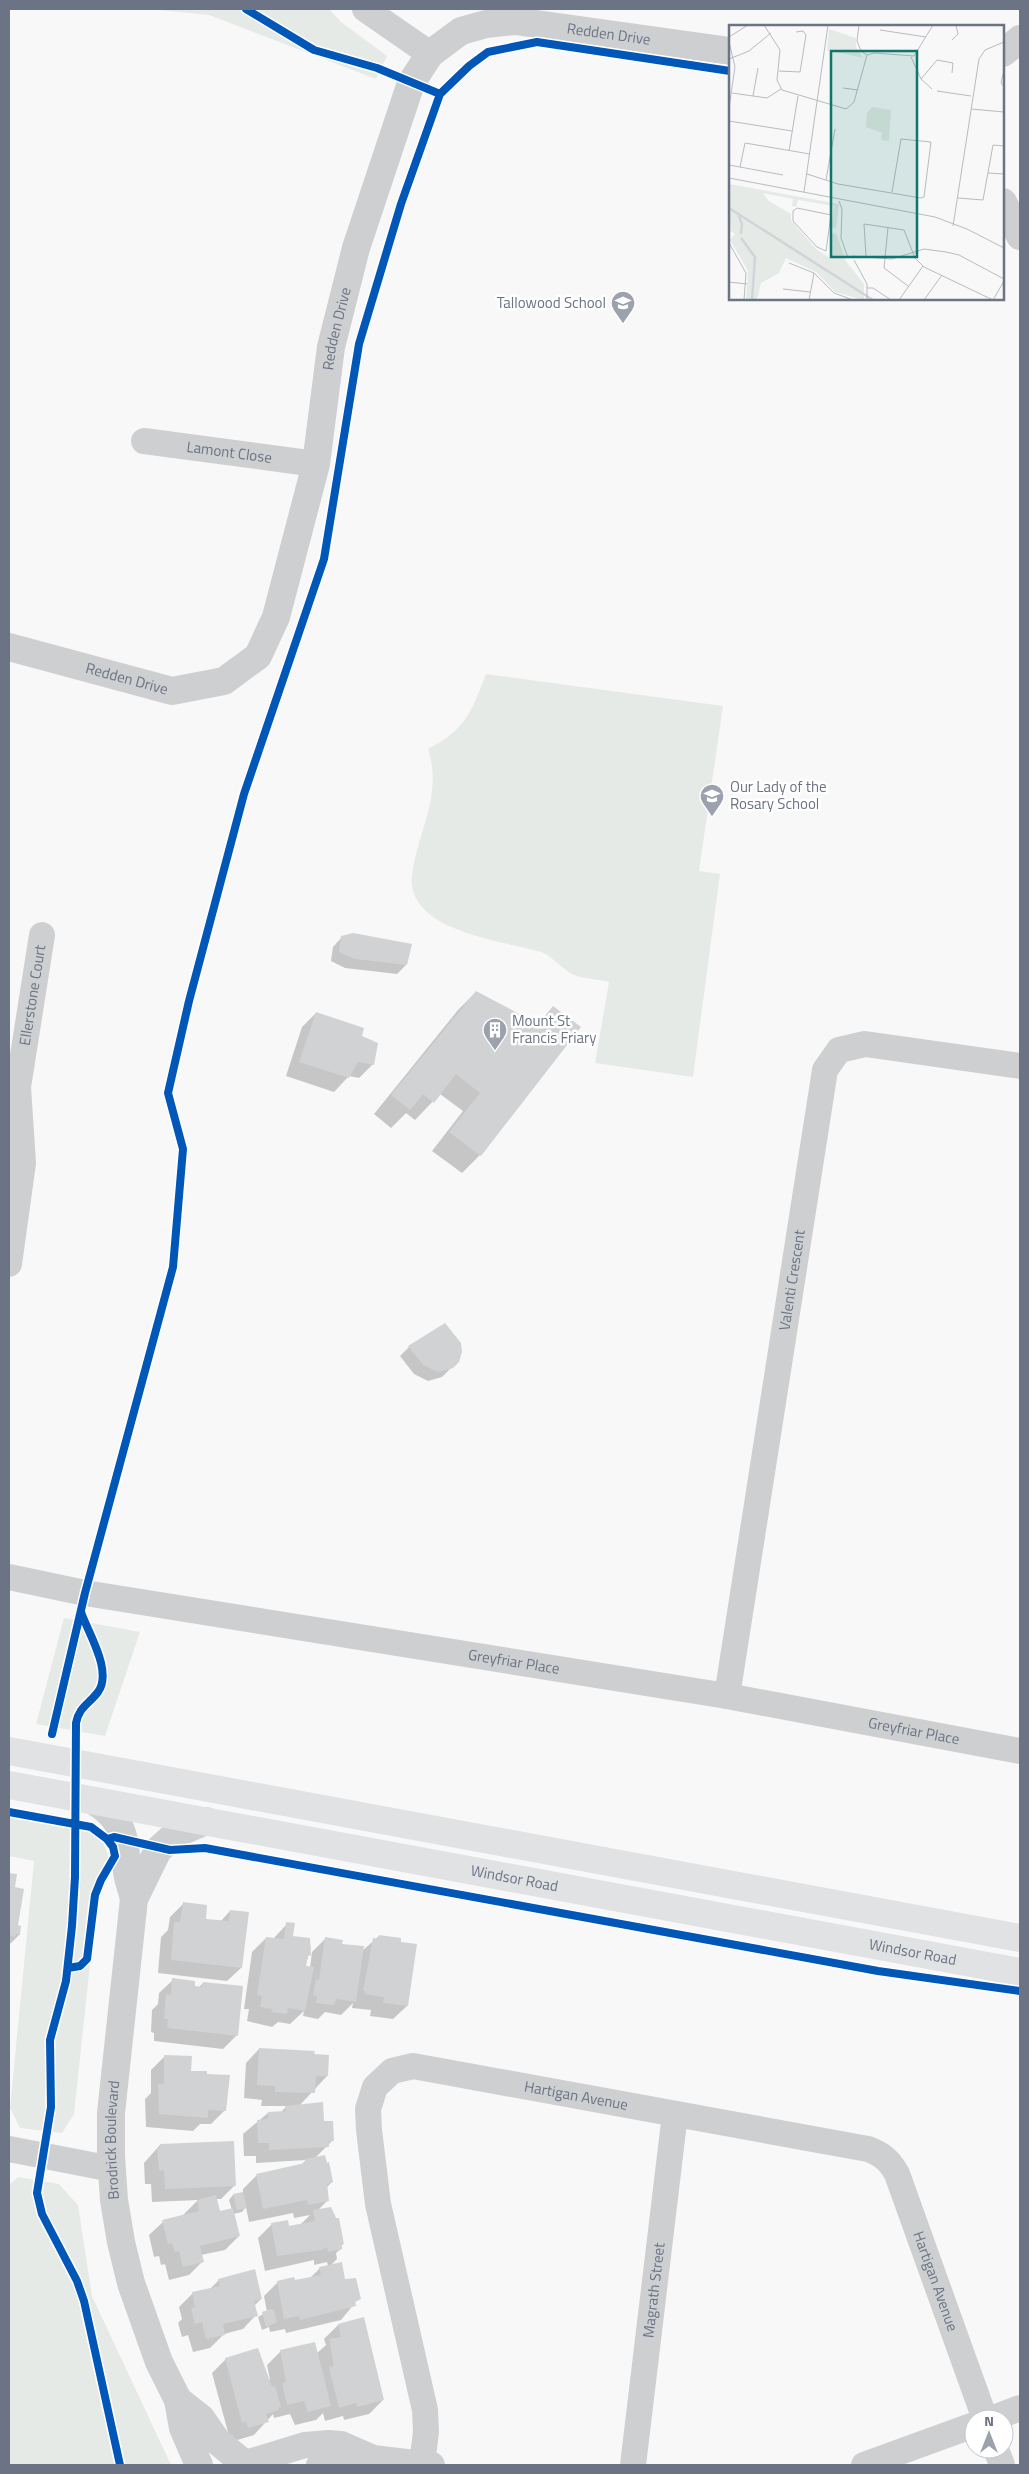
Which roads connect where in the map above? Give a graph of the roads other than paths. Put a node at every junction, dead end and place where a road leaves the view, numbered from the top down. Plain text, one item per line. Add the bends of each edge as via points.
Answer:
1 (365, 9) edge
2 (1020, 39) edge
3 (729, 50) edge
4 (1004, 52) edge
5 (430, 54) junction
6 (1004, 204) edge
7 (1020, 236) edge
8 (144, 440) dead end
9 (316, 464) junction
10 (9, 647) edge
11 (42, 935) dead end
12 (1020, 1066) edge
13 (9, 1264) edge
14 (9, 1577) edge
15 (727, 1696) junction
16 (9, 1751) edge
17 (1020, 1751) edge
18 (9, 1785) edge
19 (94, 1800) junction
20 (206, 1821) junction
21 (134, 1899) junction
22 (1020, 1938) edge
23 (1020, 1972) edge
24 (675, 2114) junction
25 (9, 2149) edge
26 (112, 2168) junction
27 (178, 2400) junction
28 (981, 2409) edge
29 (964, 2429) edge
30 (373, 2458) junction
31 (240, 2463) edge
32 (199, 2465) edge
33 (319, 2465) edge
34 (427, 2465) edge
35 (633, 2465) edge
36 (864, 2465) edge

1 - 5 street
2 - 4 street
3 - 5 street, Redden Drive via 514,21 461,31
5 - 9 street, Redden Drive via 411,83 356,248 331,346
6 - 7 street
8 - 9 street, Lamont Close
9 - 10 street, Redden Drive via 276,617 258,656 224,681 172,691
11 - 13 street, Ellerstone Court via 18,1086 23,1163
12 - 15 street, Valenti Crescent via 866,1044 839,1050 825,1070
14 - 15 street, Greyfriar Place via 85,1593
15 - 17 street, Greyfriar Place
16 - 22 main road
18 - 19 main road, Windsor Road
19 - 20 main road, Windsor Road
19 - 21 street, Brodrick Boulevard via 114,1816 122,1831
20 - 21 street, Brodrick Boulevard via 176,1834 158,1850
20 - 23 main road, Windsor Road
21 - 26 street, Brodrick Boulevard via 114,2069
24 - 28 street, Hartigan Avenue via 868,2149 887,2159 897,2174
24 - 34 street, Hartigan Avenue via 413,2066 392,2071 375,2087 368,2109 373,2178 425,2410
24 - 35 street, Magrath Street
25 - 26 street
26 - 27 street, Brodrick Boulevard via 121,2242 131,2283 159,2362
27 - 31 street, Brodrick Boulevard via 201,2418 217,2441
27 - 32 street, Brodrick Boulevard via 183,2428
29 - 36 street
30 - 31 street via 341,2444 329,2443
30 - 33 street
30 - 34 street

